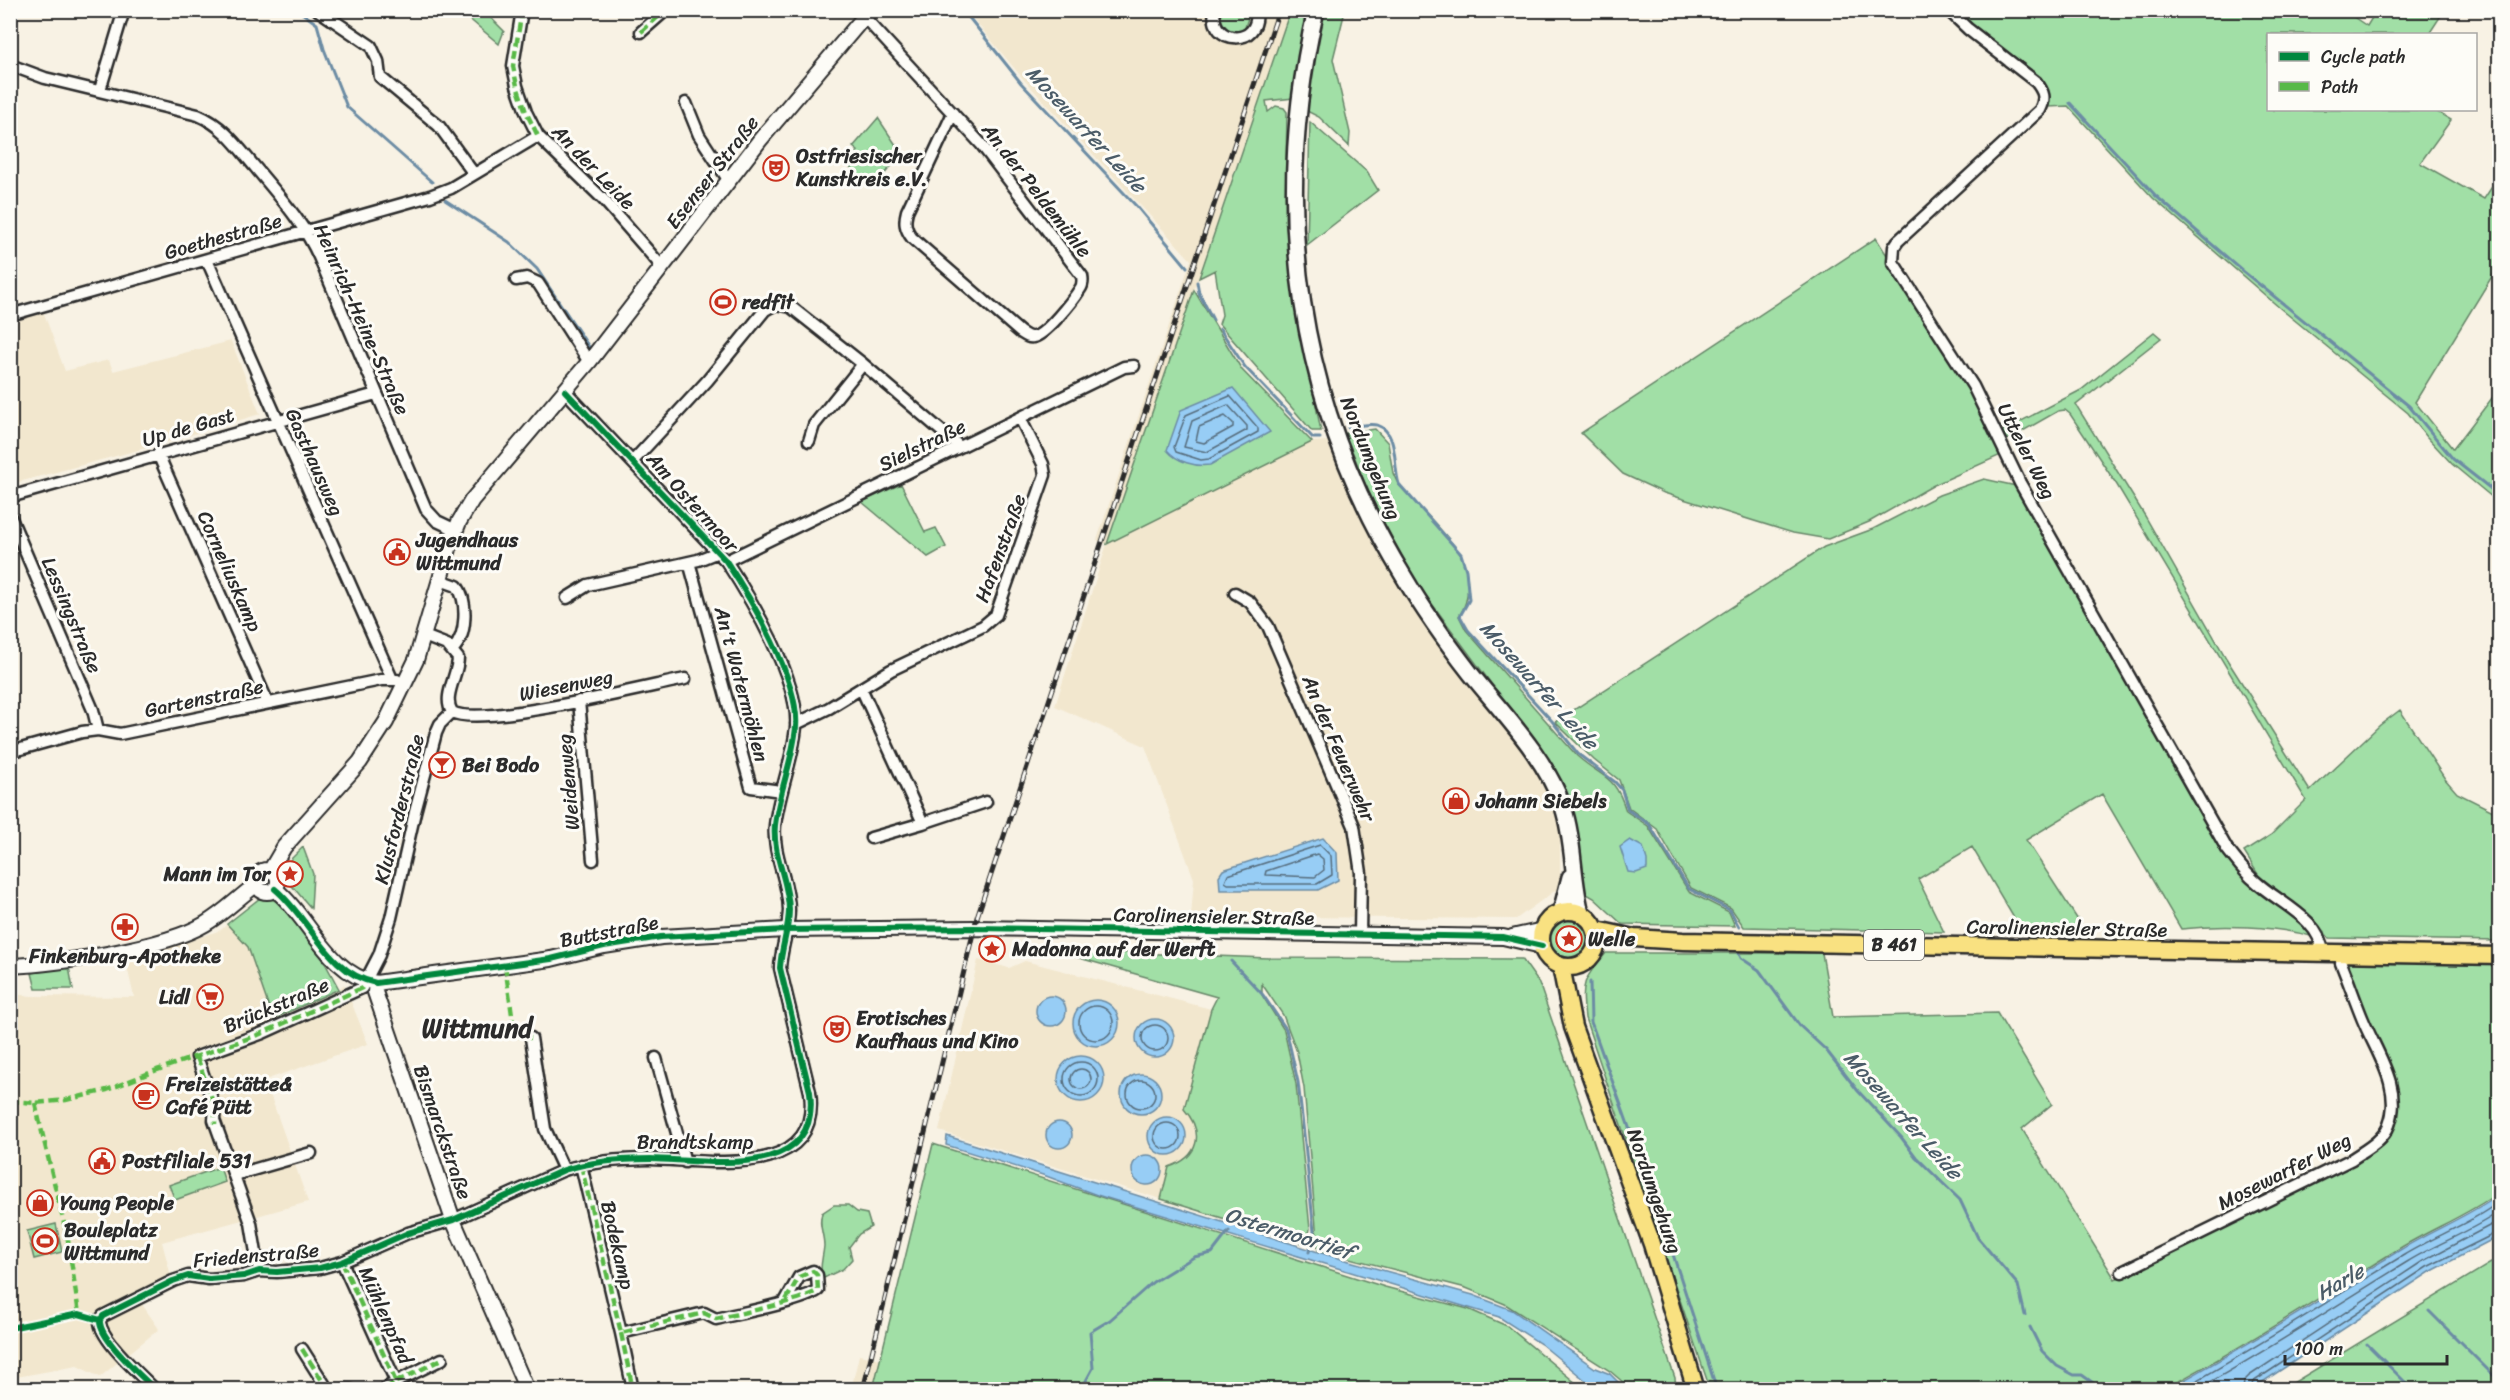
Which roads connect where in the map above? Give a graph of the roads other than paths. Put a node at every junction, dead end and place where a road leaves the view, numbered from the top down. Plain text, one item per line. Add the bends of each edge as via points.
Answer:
1 (124, 10) edge
2 (318, 10) edge
3 (522, 10) edge
4 (666, 10) edge
5 (1215, 10) edge
6 (1256, 10) edge
7 (1316, 10) edge
8 (1948, 10) edge
9 (868, 14) edge
10 (641, 32) dead end
11 (12, 69) edge
12 (100, 90) junction
13 (686, 103) dead end
14 (953, 113) junction
15 (538, 136) junction
16 (474, 174) junction
17 (729, 181) junction
18 (305, 230) junction
19 (207, 260) junction
20 (663, 268) junction
21 (516, 280) dead end
22 (10, 315) edge
23 (589, 362) junction
24 (863, 364) junction
25 (1134, 366) dead end
26 (565, 391) junction
27 (376, 394) junction
28 (1020, 418) junction
29 (278, 421) junction
30 (809, 441) dead end
31 (959, 446) junction
32 (158, 454) junction
33 (633, 461) junction
34 (10, 497) edge
35 (10, 516) edge
36 (456, 530) junction
37 (722, 557) junction
38 (689, 562) junction
39 (440, 580) junction
40 (1235, 593) dead end
41 (567, 597) dead end
42 (424, 636) junction
43 (453, 649) junction
44 (392, 679) junction
45 (685, 679) dead end
46 (407, 683) junction
47 (861, 688) junction
48 (579, 701) junction
49 (268, 703) junction
50 (452, 712) junction
51 (796, 724) junction
52 (98, 730) junction
53 (10, 753) edge
54 (781, 791) junction
55 (986, 802) dead end
56 (923, 823) junction
57 (871, 838) dead end
58 (593, 860) dead end
59 (1572, 868) junction
60 (270, 871) junction
61 (256, 884) junction
62 (274, 888) junction
63 (1561, 912) junction
64 (1581, 913) junction
65 (885, 929) joint
66 (785, 930) junction
67 (1596, 930) junction
68 (1360, 935) junction
69 (1542, 938) junction
70 (1634, 938) junction
71 (1596, 948) junction
72 (2323, 953) junction
73 (2342, 953) junction
74 (2499, 956) edge
75 (10, 966) edge
76 (1569, 967) junction
77 (371, 982) junction
78 (531, 1038) dead end
79 (656, 1058) dead end
80 (310, 1153) dead end
81 (685, 1162) junction
82 (581, 1165) junction
83 (564, 1170) junction
84 (235, 1175) junction
85 (453, 1220) junction
86 (342, 1262) junction
87 (259, 1271) junction
88 (2122, 1272) dead end
89 (786, 1300) dead end
90 (621, 1333) junction
91 (302, 1349) dead end
92 (442, 1359) dead end
93 (396, 1382) junction
94 (155, 1389) edge
95 (328, 1389) edge
96 (343, 1389) edge
97 (351, 1389) edge
98 (383, 1389) edge
99 (527, 1389) edge
100 (633, 1389) edge
101 (1696, 1389) edge

1 - 12 street
2 - 16 street via 371,46 380,77 439,126
3 - 15 street, An der Leide via 513,66 523,103
4 - 10 street
5 - 6 street via 1221,31 1237,39 1249,34
7 - 59 main road, Nordumgehung via 1298,108 1293,194 1301,292 1325,401 1360,494 1403,576 1554,786 1568,825
8 - 72 street, Utteler Weg via 2036,82 2044,102 2032,118 1898,241 1893,262 1973,386 2020,483 2227,849 2255,881 2314,928
9 - 14 street, An der Peldemühle
9 - 17 street, Esenser Straße
11 - 12 street, Heinrich-Heine-Straße
12 - 18 street, Heinrich-Heine-Straße via 187,111 216,124 235,141
13 - 17 street via 699,135
14 - 14 street, An der Peldemühle via 1014,185 1082,276 1081,288 1051,325 1035,337 1020,332 906,230 907,211
15 - 16 street, Goethestraße
15 - 20 street, An der Leide via 603,200
16 - 18 street, Goethestraße via 451,188 416,200
17 - 20 street, Esenser Straße
18 - 19 street, Goethestraße
18 - 27 street, Heinrich-Heine-Straße via 320,257
19 - 22 street, Goethestraße
19 - 29 street, Gasthausweg
20 - 23 street, Esenser Straße
21 - 23 street via 527,278 538,283
23 - 26 street, Esenser Straße
24 - 30 street via 814,425
24 - 31 street
24 - 33 street via 791,307 770,306
25 - 28 street, Sielstraße via 1124,367
26 - 33 street, Am Ostermoor
26 - 36 street, Esenser Straße via 472,500
27 - 29 street, Up de Gast
27 - 36 street, Heinrich-Heine-Straße via 426,509 437,521
28 - 31 street, Sielstraße
28 - 47 street, Hafenstraße via 1045,475 996,615 983,626
29 - 32 street, Up de Gast
29 - 44 street, Gasthausweg
31 - 37 street, Sielstraße
32 - 34 street, Up de Gast
32 - 49 street, Corneliuskamp
33 - 37 street, Am Ostermoor
35 - 52 street, Lessingstraße
36 - 39 street, Esenser Straße
37 - 38 street, Sielstraße
37 - 51 street, Am Ostermoor via 745,590 785,672
38 - 41 street, Sielstraße via 588,585
38 - 54 street, An't Watermöhlen via 751,787
39 - 42 street, Esenser Straße
39 - 43 street via 457,586 461,593 463,630
40 - 68 street, An der Feuerwehr via 1250,602 1268,626 1354,826 1361,873
42 - 43 street
42 - 46 street, Esenser Straße
43 - 50 street via 458,663 448,699
44 - 46 street, Gartenstraße
44 - 49 street, Gartenstraße
45 - 48 street, Wiesenweg
46 - 60 street, Esenser Straße via 360,762 284,847
47 - 51 street, Hafenstraße
47 - 56 street
48 - 50 street, Wiesenweg via 501,715
48 - 58 street, Weidenweg
49 - 52 street, Gartenstraße via 120,734
50 - 77 street, Klusforderstraße via 436,733 391,918
51 - 54 street, Am Ostermoor
52 - 53 street, Gartenstraße
54 - 66 street, Am Ostermoor via 775,826 776,852 789,909
55 - 56 street
56 - 57 street
59 - 63 main road, Nordumgehung
59 - 64 main road, Nordumgehung
60 - 61 street via 258,874
60 - 62 street via 277,878
61 - 62 street via 264,891
61 - 75 street via 218,916 191,932 112,951
62 - 77 street via 291,903 340,966
63 - 64 main road
63 - 69 main road via 1553,916
64 - 67 main road
65 - 66 street, Buttstraße
65 - 68 street, Carolinensieler Straße
66 - 77 street, Buttstraße via 661,937 551,959
66 - 81 street, Brandtskamp via 780,968 810,1092 812,1105 806,1128 797,1142 771,1156 732,1162
67 - 70 main road, Carolinensieler Straße / B 461
67 - 71 main road
68 - 69 street, Carolinensieler Straße
69 - 76 main road via 1549,959
70 - 71 main road, Carolinensieler Straße / B 461
70 - 72 main road, Carolinensieler Straße / B 461
71 - 76 main road via 1589,960
72 - 73 main road, Carolinensieler Straße / B 461
73 - 74 main road, Carolinensieler Straße / B 461
73 - 88 street, Mosewarfer Weg via 2342,963 2392,1092 2393,1106 2385,1132 2352,1159
76 - 101 main road, Nordumgehung via 1573,1027 1652,1244
77 - 84 street, Brückstraße via 282,1025 197,1057 215,1108 214,1120
77 - 85 street, Bismarckstraße
78 - 83 street via 545,1129
79 - 81 street, Brandtskamp
80 - 84 street
81 - 82 street, Brandtskamp via 620,1159
82 - 83 street, Brandtskamp
82 - 90 street, Bodekamp
83 - 85 street, Brandtskamp
84 - 87 street via 251,1222
85 - 86 street, Friedenstraße via 408,1233
85 - 99 street, Bismarckstraße
86 - 87 street, Friedenstraße via 320,1268
86 - 93 street, Mühlenpfad
87 - 94 street, Friedenstraße via 209,1279 188,1276 103,1316 100,1330
89 - 90 street via 716,1319 704,1313
90 - 100 street, Bodekamp
91 - 95 street
92 - 93 street, Mühlenpfad
93 - 98 street, Mühlenpfad
96 - 97 street

